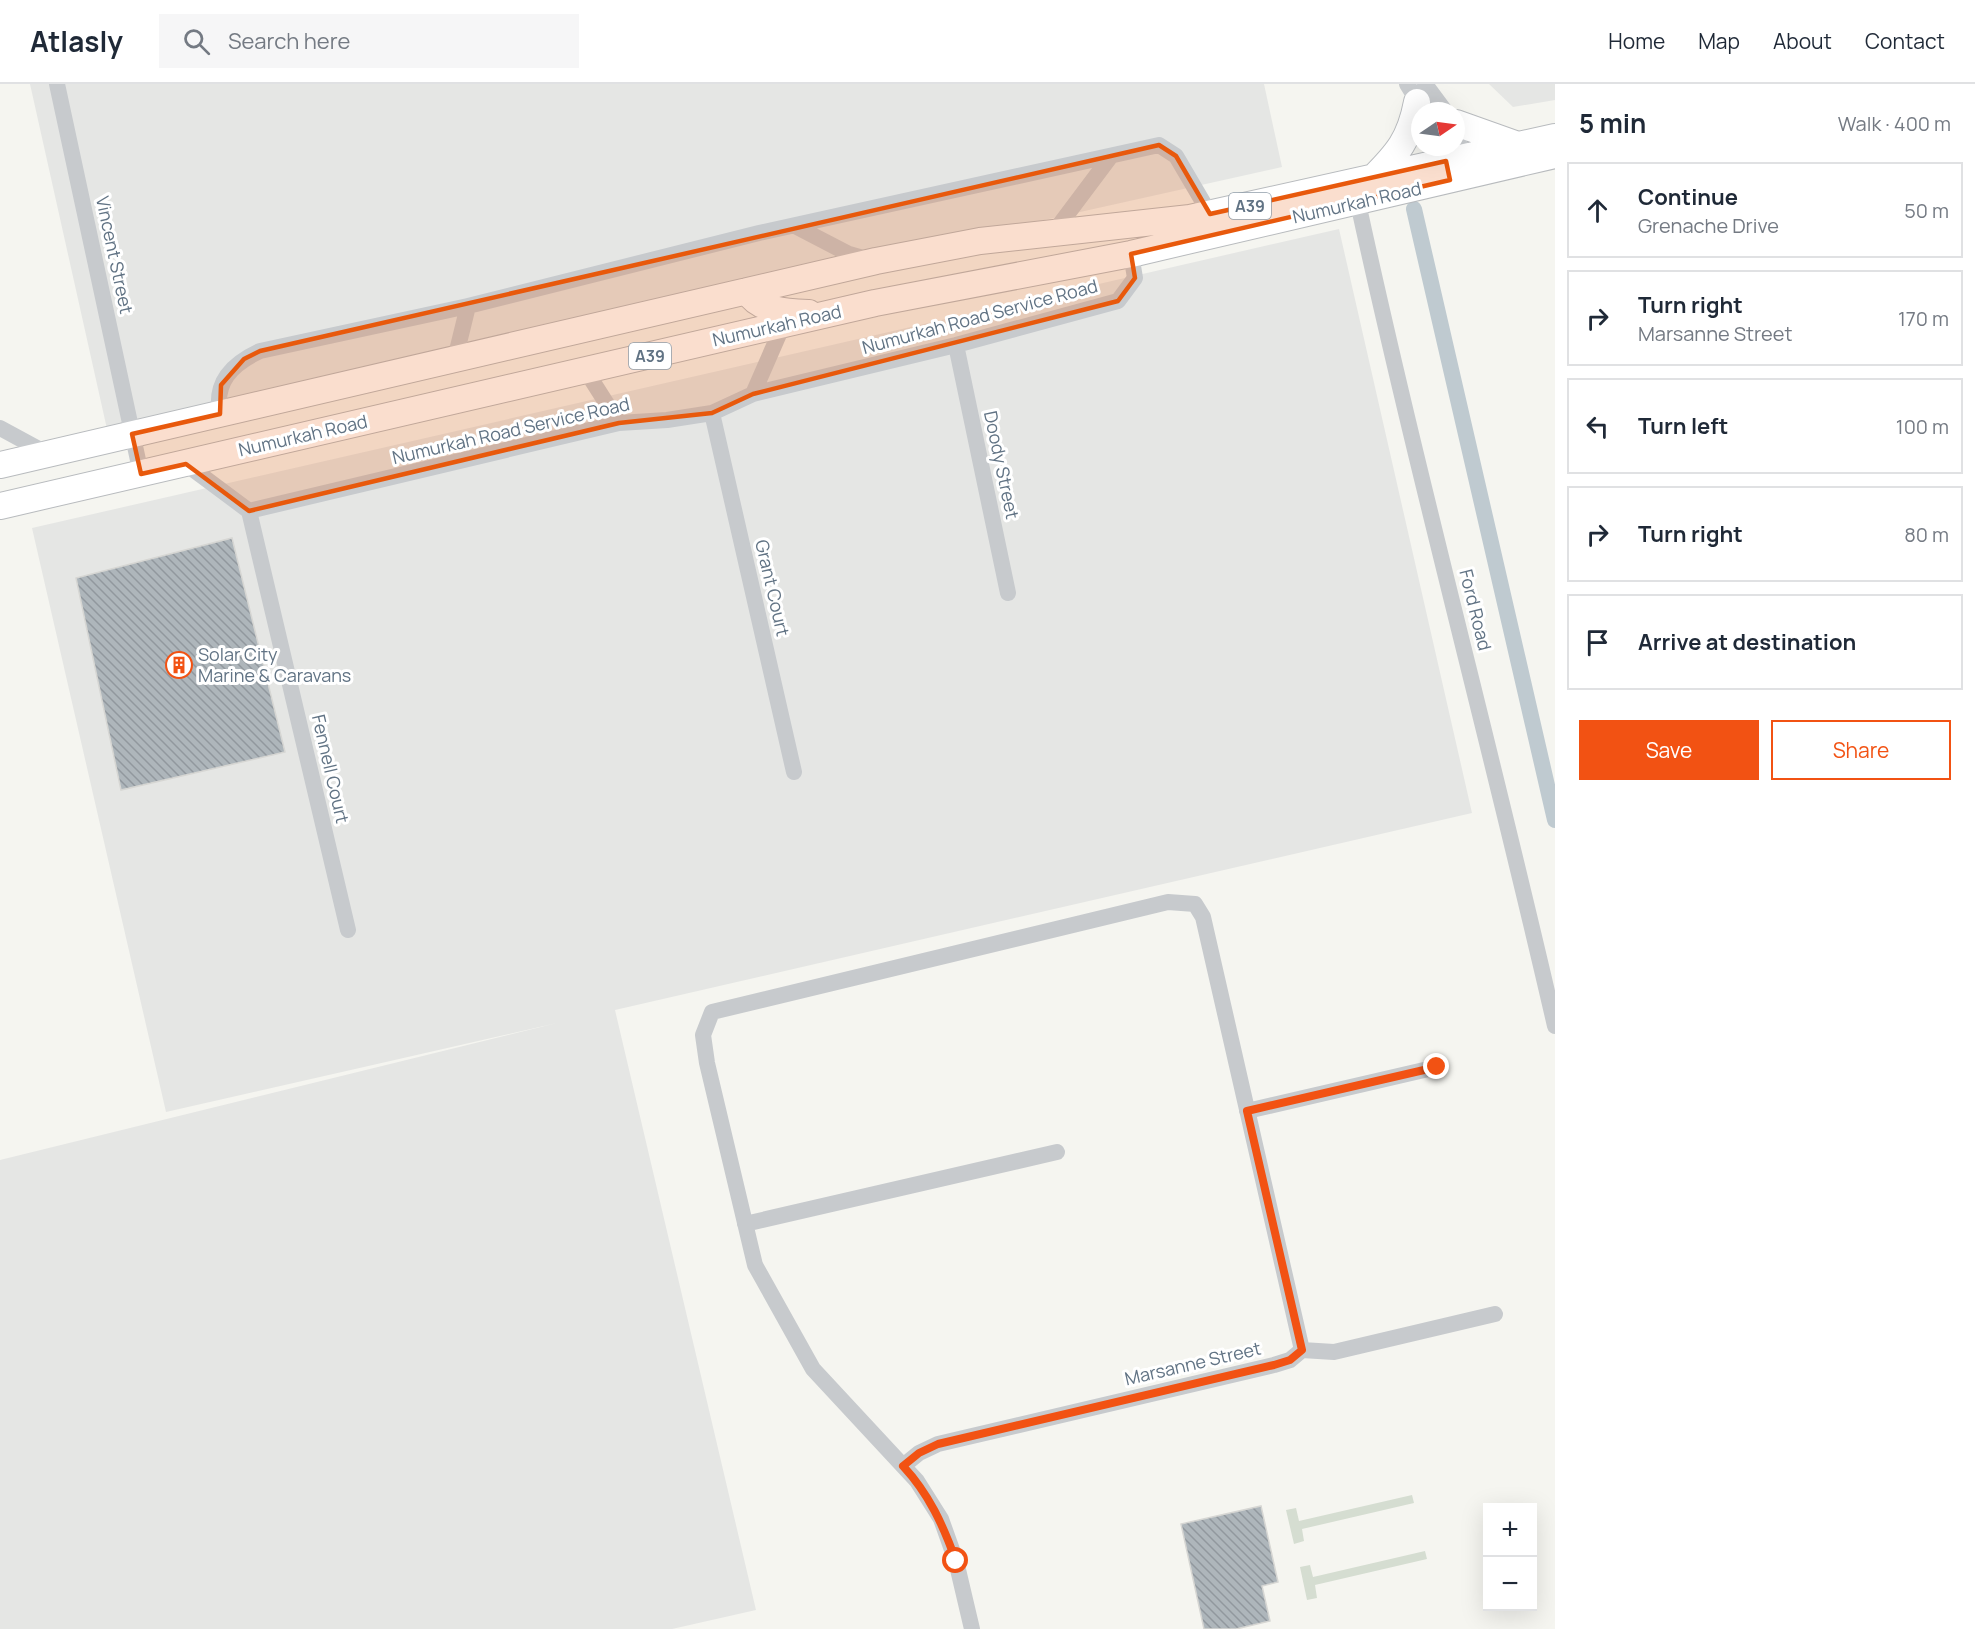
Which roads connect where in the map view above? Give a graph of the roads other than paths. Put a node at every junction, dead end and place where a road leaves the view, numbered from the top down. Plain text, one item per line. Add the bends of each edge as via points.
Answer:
1 (57, 84) edge
2 (1418, 95) edge
3 (1465, 126) edge
4 (1555, 137) edge
5 (1516, 145) junction
6 (1555, 155) edge
7 (1111, 156) junction
8 (1454, 164) edge
9 (1361, 189) junction
10 (1210, 214) junction
11 (1124, 225) junction
12 (795, 226) junction
13 (1054, 232) junction
14 (1131, 254) junction
15 (876, 261) junction
16 (747, 291) junction
17 (468, 306) junction
18 (830, 314) junction
19 (783, 325) junction
20 (956, 345) junction
21 (455, 359) junction
22 (586, 371) junction
23 (753, 394) junction
24 (712, 413) junction
25 (220, 414) junction
26 (620, 423) junction
27 (0, 428) edge
28 (132, 434) junction
29 (268, 445) junction
30 (48, 454) junction
31 (186, 464) junction
32 (0, 465) edge
33 (141, 474) junction
34 (0, 506) edge
35 (249, 511) junction
36 (1008, 593) dead end
37 (795, 772) dead end
38 (348, 930) dead end
39 (1555, 1026) edge
40 (1437, 1067) dead end
41 (1247, 1111) junction
42 (1057, 1152) dead end
43 (745, 1224) junction
44 (1495, 1314) dead end
45 (1302, 1350) junction
46 (903, 1466) junction
47 (972, 1629) edge

1 - 28 street, Vincent Street
2 - 9 highway via 1405,142
3 - 5 highway
4 - 5 highway, Numurkah Road / A39
5 - 8 highway, Numurkah Road / A39
6 - 8 highway, Numurkah Road / A39
7 - 10 street via 1159,145 1176,156
7 - 12 street
7 - 13 street
8 - 9 highway, Numurkah Road / A39
9 - 10 highway, Numurkah Road / A39
9 - 14 highway, Numurkah Road / A39
9 - 39 street, Ford Road via 1391,354 1506,812
10 - 11 highway, Numurkah Road / A39
11 - 13 highway, Numurkah Road / A39
11 - 14 highway
12 - 15 street via 849,254
12 - 17 street
13 - 15 highway, Numurkah Road / A39 via 980,241
14 - 18 highway, Numurkah Road / A39
14 - 20 street, Numurkah Road Service Road via 1135,278 1118,301
15 - 16 highway, Numurkah Road / A39
16 - 18 highway via 771,308
16 - 21 highway, Numurkah Road / A39
17 - 21 street
17 - 25 street via 260,351 237,364 221,385 217,398
18 - 19 highway, Numurkah Road / A39
19 - 22 highway, Numurkah Road / A39
19 - 23 street
20 - 23 street, Numurkah Road Service Road
20 - 36 street, Doody Street
21 - 25 highway, Numurkah Road / A39
22 - 26 street
22 - 29 highway, Numurkah Road / A39
23 - 24 street, Numurkah Road Service Road
24 - 26 street, Numurkah Road Service Road
24 - 37 street, Grant Court
25 - 28 highway, Numurkah Road / A39
25 - 29 highway via 238,435
26 - 35 street, Numurkah Road Service Road
27 - 30 street
28 - 30 highway, Numurkah Road / A39
28 - 33 street, Vincent Street
29 - 31 highway, Numurkah Road / A39
30 - 32 highway, Numurkah Road / A39
31 - 33 highway, Numurkah Road / A39
31 - 35 street
33 - 34 highway, Numurkah Road / A39
35 - 38 street, Fennell Court
40 - 41 street
41 - 43 street via 1203,917 1195,904 1167,903 711,1012 703,1035 706,1063
41 - 45 street
42 - 43 street
43 - 46 street via 755,1265 813,1369
44 - 45 street via 1334,1352
45 - 46 street, Marsanne Street via 1290,1360 1274,1365 938,1444
46 - 47 street via 941,1520 956,1561

